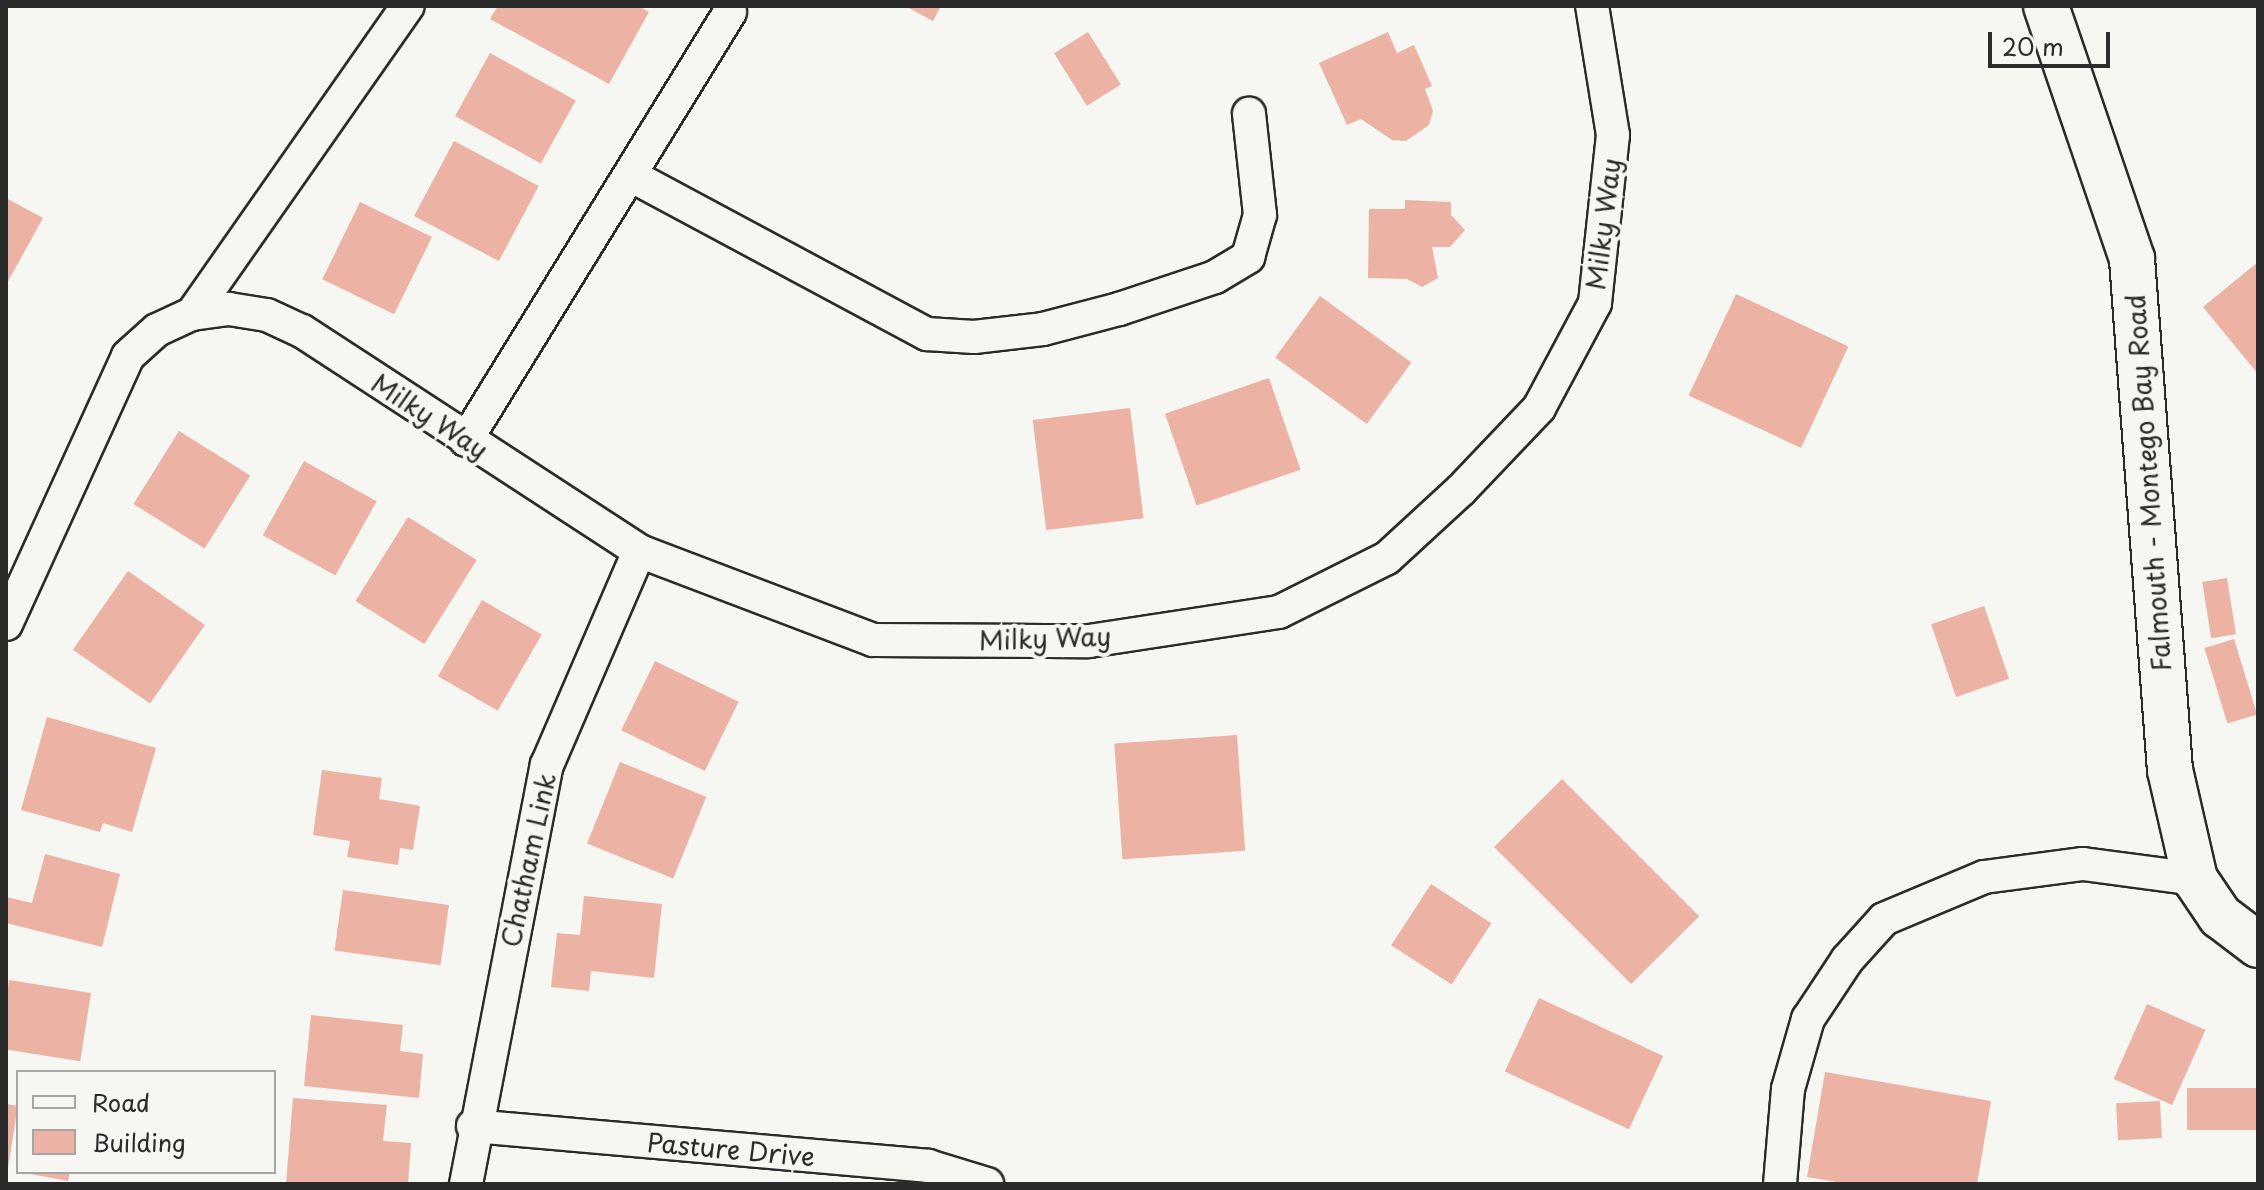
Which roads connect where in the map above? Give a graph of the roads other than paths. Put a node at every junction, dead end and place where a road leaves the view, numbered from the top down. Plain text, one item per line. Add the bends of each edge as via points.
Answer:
1 (408, 6) edge
2 (1592, 6) edge
3 (2046, 6) edge
4 (730, 12) dead end
5 (1249, 114) dead end
6 (630, 175) junction
7 (192, 314) junction
8 (466, 440) junction
9 (639, 551) junction
10 (6, 624) edge
11 (2195, 879) junction
12 (2258, 945) edge
13 (473, 1126) junction
14 (466, 1184) edge
15 (987, 1184) edge
16 (1780, 1184) edge

1 - 7 street, Milky Way
2 - 9 street, Milky Way via 1613,135 1595,303 1539,408 1387,558 1279,612 1089,641 873,640
3 - 11 main road, Falmouth - Montego Bay Road via 2132,259 2170,770
4 - 6 street
5 - 6 street via 1260,215 1248,257 1215,277 1119,309 1043,329 974,337 927,334
6 - 8 street
7 - 8 street, Milky Way via 229,309 267,315
7 - 10 street, Milky Way via 157,330 128,356 108,388
8 - 9 street, Milky Way
9 - 13 street, Chatham Link via 547,765
11 - 12 main road, Falmouth - Montego Bay Road via 2220,916
11 - 16 street via 2083,864 1984,877 1884,919 1847,960 1808,1019 1788,1089
13 - 14 street, Chatham Link
13 - 15 street, Pasture Drive via 928,1166

